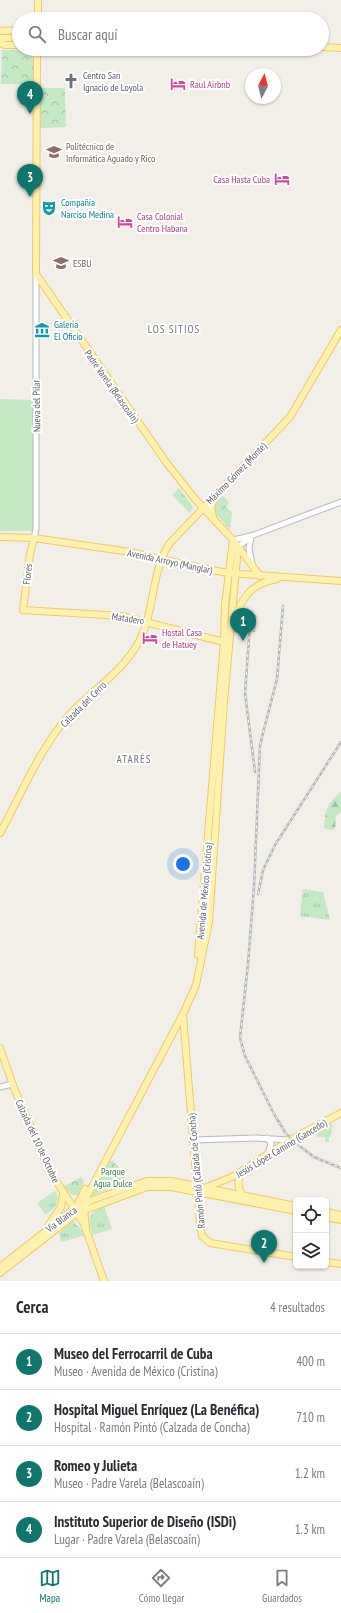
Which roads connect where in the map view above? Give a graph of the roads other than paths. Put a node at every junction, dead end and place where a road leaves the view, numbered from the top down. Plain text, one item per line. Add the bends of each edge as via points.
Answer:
1 (38, 0) edge
2 (38, 12) edge
3 (12, 30) edge
4 (0, 31) edge
5 (0, 38) edge
6 (12, 38) edge
7 (0, 43) edge
8 (12, 45) edge
9 (329, 47) edge
10 (341, 48) edge
11 (36, 56) edge
12 (36, 274) junction
13 (341, 330) edge
14 (215, 495) junction
15 (341, 502) edge
16 (203, 508) junction
17 (213, 517) junction
18 (251, 536) junction
19 (0, 537) edge
20 (34, 538) junction
21 (233, 540) junction
22 (238, 547) junction
23 (162, 558) junction
24 (252, 565) junction
25 (228, 573) junction
26 (236, 574) junction
27 (260, 576) junction
28 (288, 578) junction
29 (341, 581) edge
30 (23, 610) joint
31 (146, 621) junction
32 (231, 626) junction
33 (229, 638) junction
34 (224, 642) junction
35 (0, 833) edge
36 (184, 1007) junction
37 (183, 1014) junction
38 (0, 1048) edge
39 (12, 1084) junction
40 (0, 1087) edge
41 (341, 1113) edge
42 (267, 1138) junction
43 (193, 1140) junction
44 (290, 1140) junction
45 (269, 1152) junction
46 (242, 1171) junction
47 (221, 1182) junction
48 (206, 1188) junction
49 (196, 1189) junction
50 (62, 1192) junction
51 (243, 1196) junction
52 (83, 1203) junction
53 (293, 1205) edge
54 (76, 1209) junction
55 (293, 1210) edge
56 (329, 1213) edge
57 (341, 1215) edge
58 (329, 1218) edge
59 (341, 1220) edge
60 (86, 1228) junction
61 (42, 1234) junction
62 (293, 1256) edge
63 (329, 1262) edge
64 (341, 1264) edge
65 (0, 1267) edge
66 (0, 1273) edge
67 (104, 1281) edge

1 - 2 main road
3 - 4 main road
5 - 6 main road
7 - 8 main road
9 - 10 main road
11 - 12 main road
12 - 16 main road, Padre Varela (Belascoaín) via 166,462
12 - 20 street, Nueva del Pilar
13 - 14 main road, Máximo Gómez (Monte) via 292,413
14 - 16 main road, Máximo Gómez (Monte)
14 - 17 main road via 211,507
15 - 18 street
16 - 17 main road, Padre Varela (Belascoaín)
16 - 23 main road, Máximo Gómez (Monte) via 176,535
17 - 21 main road, Padre Varela (Belascoaín)
18 - 21 street
18 - 22 street
18 - 24 street via 249,549
19 - 20 main road, Avenida Arroyo (Manglar)
20 - 23 main road, Avenida Arroyo (Manglar)
20 - 30 main road, Flores
21 - 22 main road, Padre Varela (Belascoaín)
21 - 25 main road, Avenida de México (Cristina)
22 - 24 main road, Padre Varela (Belascoaín)
22 - 26 main road
23 - 25 main road, Avenida Arroyo (Manglar)
23 - 31 main road, Máximo Gómez (Monte)
24 - 27 main road, Padre Varela (Belascoaín)
25 - 26 main road, Avenida Arroyo (Manglar)
25 - 34 main road, Avenida de México (Cristina)
26 - 27 main road, Avenida Arroyo (Manglar)
26 - 32 main road
27 - 28 main road, Avenida Arroyo (Manglar)
28 - 29 main road, Avenida Arroyo (Manglar)
28 - 32 main road via 262,583 251,590 243,599
30 - 31 main road, Matadero via 122,616
31 - 34 main road, Matadero
31 - 35 main road, Calzada del Cerro via 139,642 130,655 110,678 69,715 50,741
32 - 33 main road, Avenida de México (Cristina)
33 - 34 main road
33 - 37 main road, Avenida de México (Cristina) via 209,922 196,985
34 - 36 main road, Avenida de México (Cristina) via 202,923 194,985
36 - 37 main road, Ramón Pintó (Calzada de Concha)
36 - 52 main road, Avenida de México (Cristina)
37 - 43 main road, Ramón Pintó (Calzada de Concha)
37 - 52 main road, Avenida de México (Cristina)
38 - 39 main road, Calzada del 10 de Octubre
39 - 40 street
39 - 50 main road, Calzada del 10 de Octubre via 49,1170
41 - 44 main road, Jesús López Camino (Gancedo)
42 - 43 street
42 - 44 street
42 - 45 street via 271,1143
43 - 49 main road, Ramón Pintó (Calzada de Concha)
44 - 45 main road, Jesús López Camino (Gancedo)
45 - 46 main road, Jesús López Camino (Gancedo)
46 - 47 main road, Jesús López Camino (Gancedo)
46 - 51 main road via 238,1185
47 - 48 main road
47 - 49 main road
48 - 49 main road
48 - 51 main road
49 - 52 main road, Vía Blanca via 147,1187
49 - 55 main road, Vía Blanca
49 - 62 main road, Ramón Pintó (Calzada de Concha) via 201,1232 206,1242
50 - 52 main road
50 - 54 main road, Calzada del 10 de Octubre
50 - 61 main road via 63,1201 59,1210
51 - 53 main road
52 - 54 main road, Avenida de México (Cristina)
52 - 54 main road, Vía Blanca
52 - 60 main road, Calzada del 10 de Octubre
54 - 60 main road, Calzada del 10 de Octubre
54 - 61 main road, Vía Blanca
54 - 66 main road, Vía Blanca
56 - 57 main road
58 - 59 main road
60 - 67 main road, Calzada del 10 de Octubre
61 - 65 main road, Vía Blanca
63 - 64 main road

